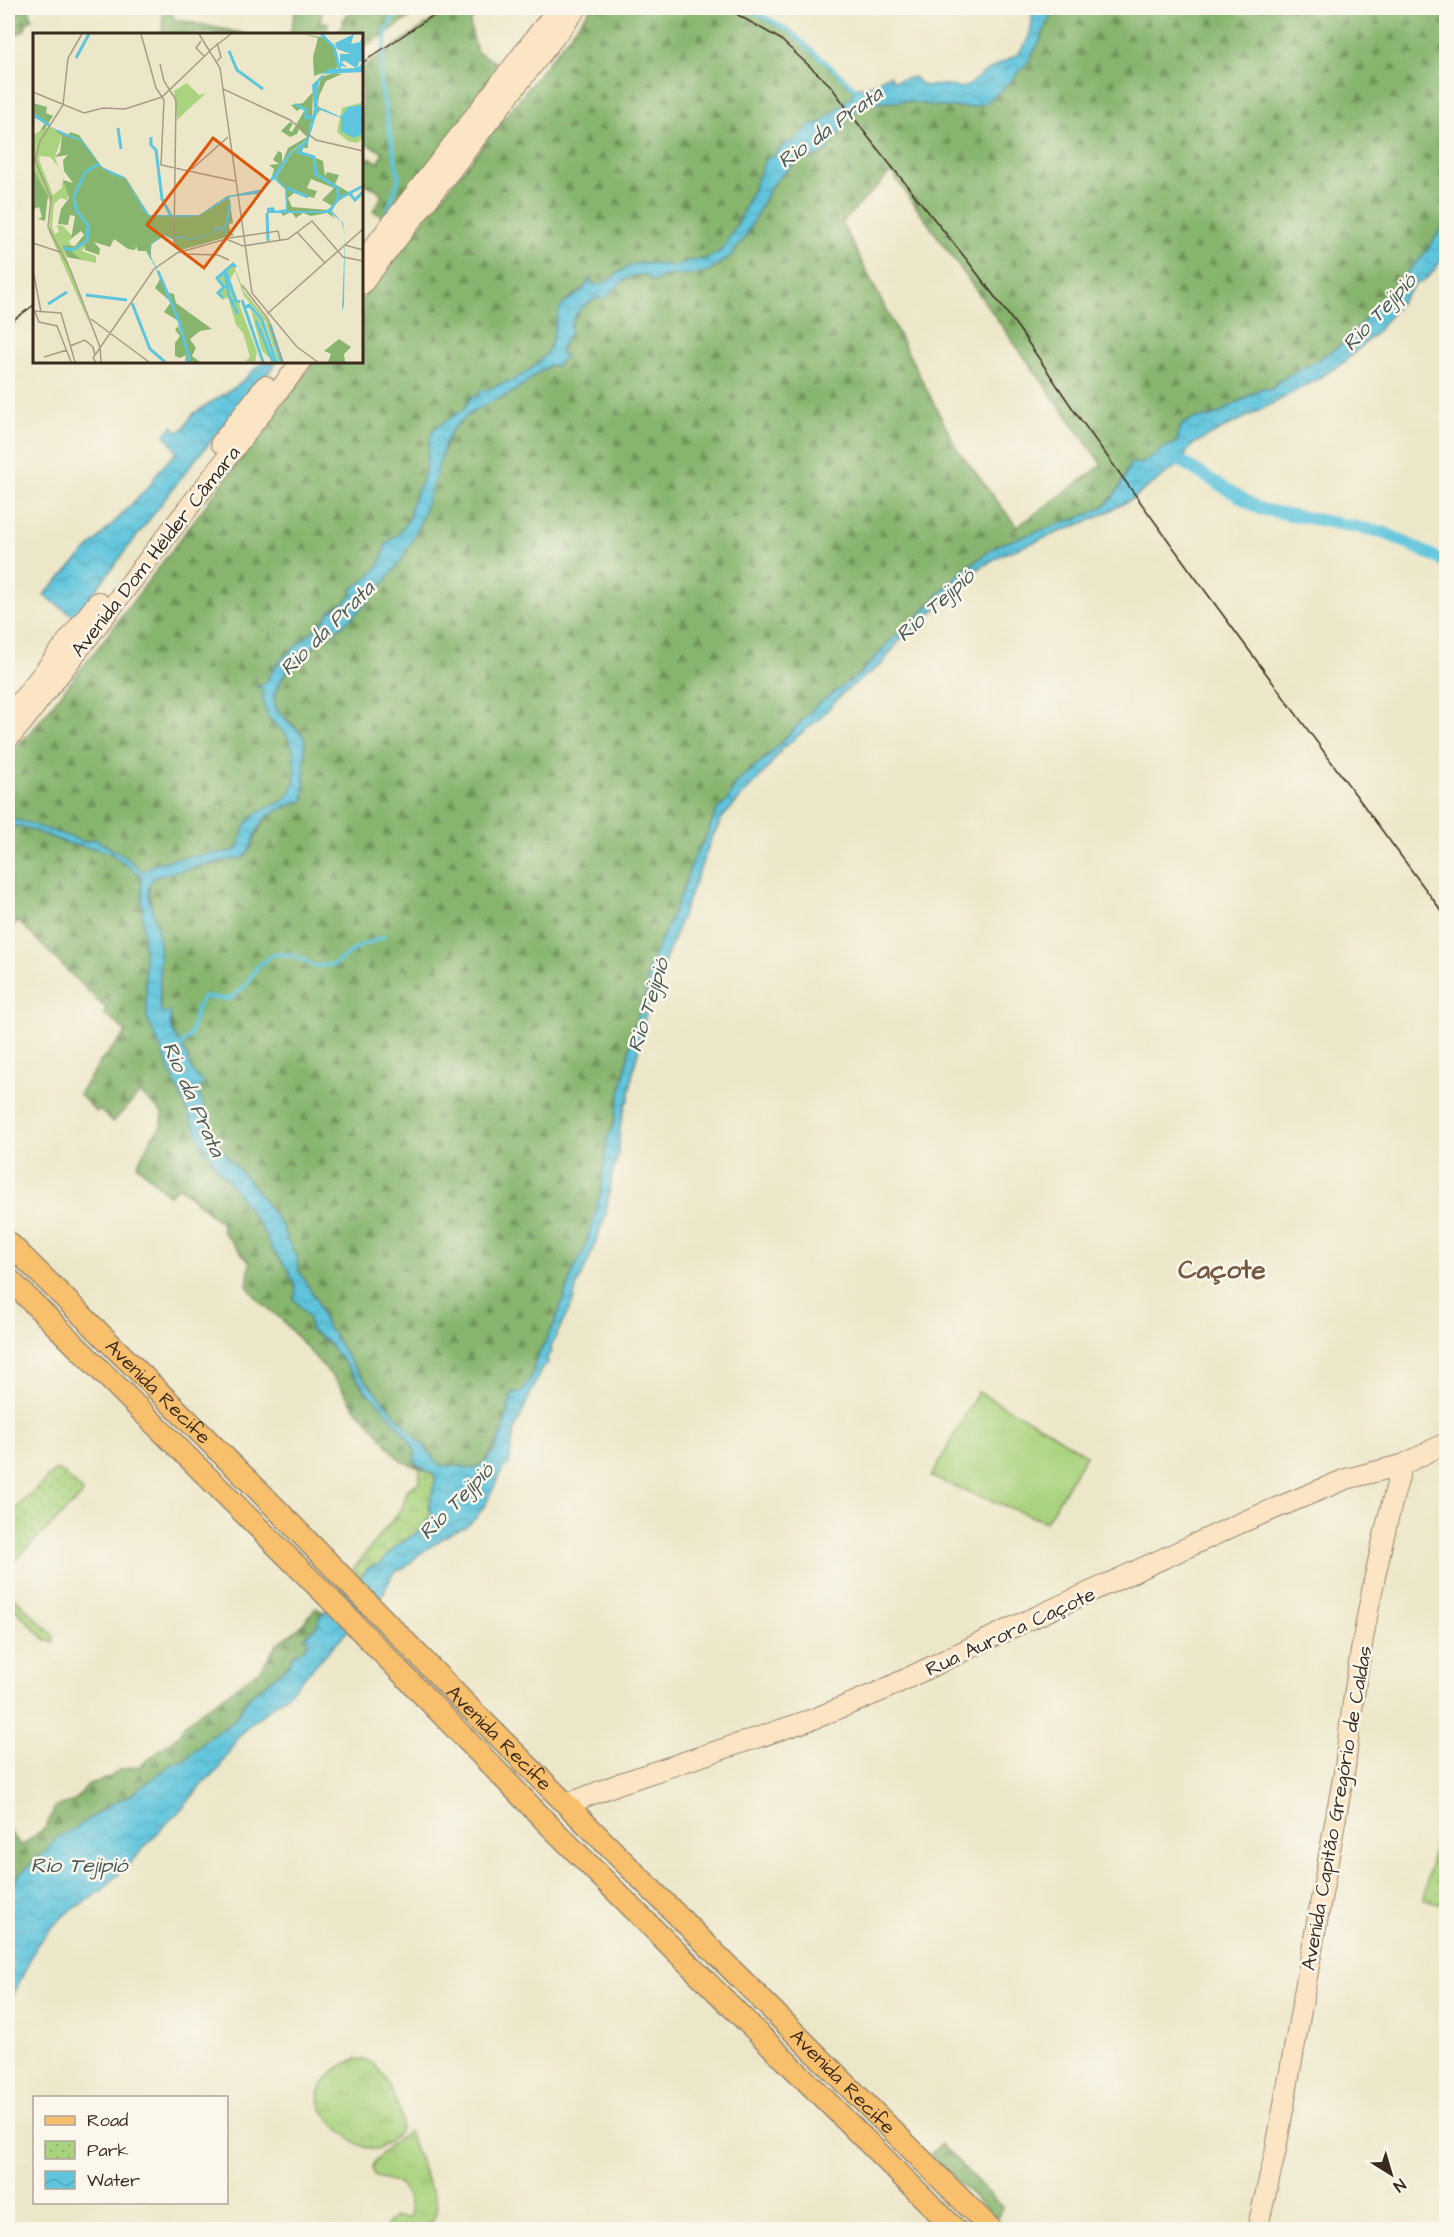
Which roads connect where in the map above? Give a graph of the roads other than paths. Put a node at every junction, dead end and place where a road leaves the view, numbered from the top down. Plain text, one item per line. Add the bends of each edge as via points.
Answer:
1 (558, 8) edge
2 (577, 8) edge
3 (363, 261) edge
4 (363, 283) edge
5 (283, 363) edge
6 (300, 363) edge
7 (8, 718) edge
8 (8, 739) edge
9 (8, 1242) edge
10 (8, 1278) edge
11 (1446, 1443) edge
12 (1402, 1465) junction
13 (567, 1804) junction
14 (1275, 2154) junction
15 (956, 2229) edge
16 (992, 2229) edge
17 (1257, 2229) edge
18 (1268, 2229) edge

1 - 3 main road
2 - 4 main road
5 - 7 main road, Avenida Dom Hélder Câmara
6 - 8 main road, Avenida Dom Hélder Câmara
9 - 13 main road, Avenida Recife
10 - 15 main road, Avenida Recife via 325,1594 551,1827
11 - 12 main road, Rua Aurora Caçote
12 - 13 main road, Rua Aurora Caçote via 1346,1479 1245,1521 816,1719
12 - 14 main road, Avenida Capitão Gregório de Caldas via 1384,1531 1360,1660
13 - 16 main road, Avenida Recife
14 - 17 main road, Avenida Capitão Gregório de Caldas
14 - 18 main road, Avenida Capitão Gregório de Caldas via 1276,2178

